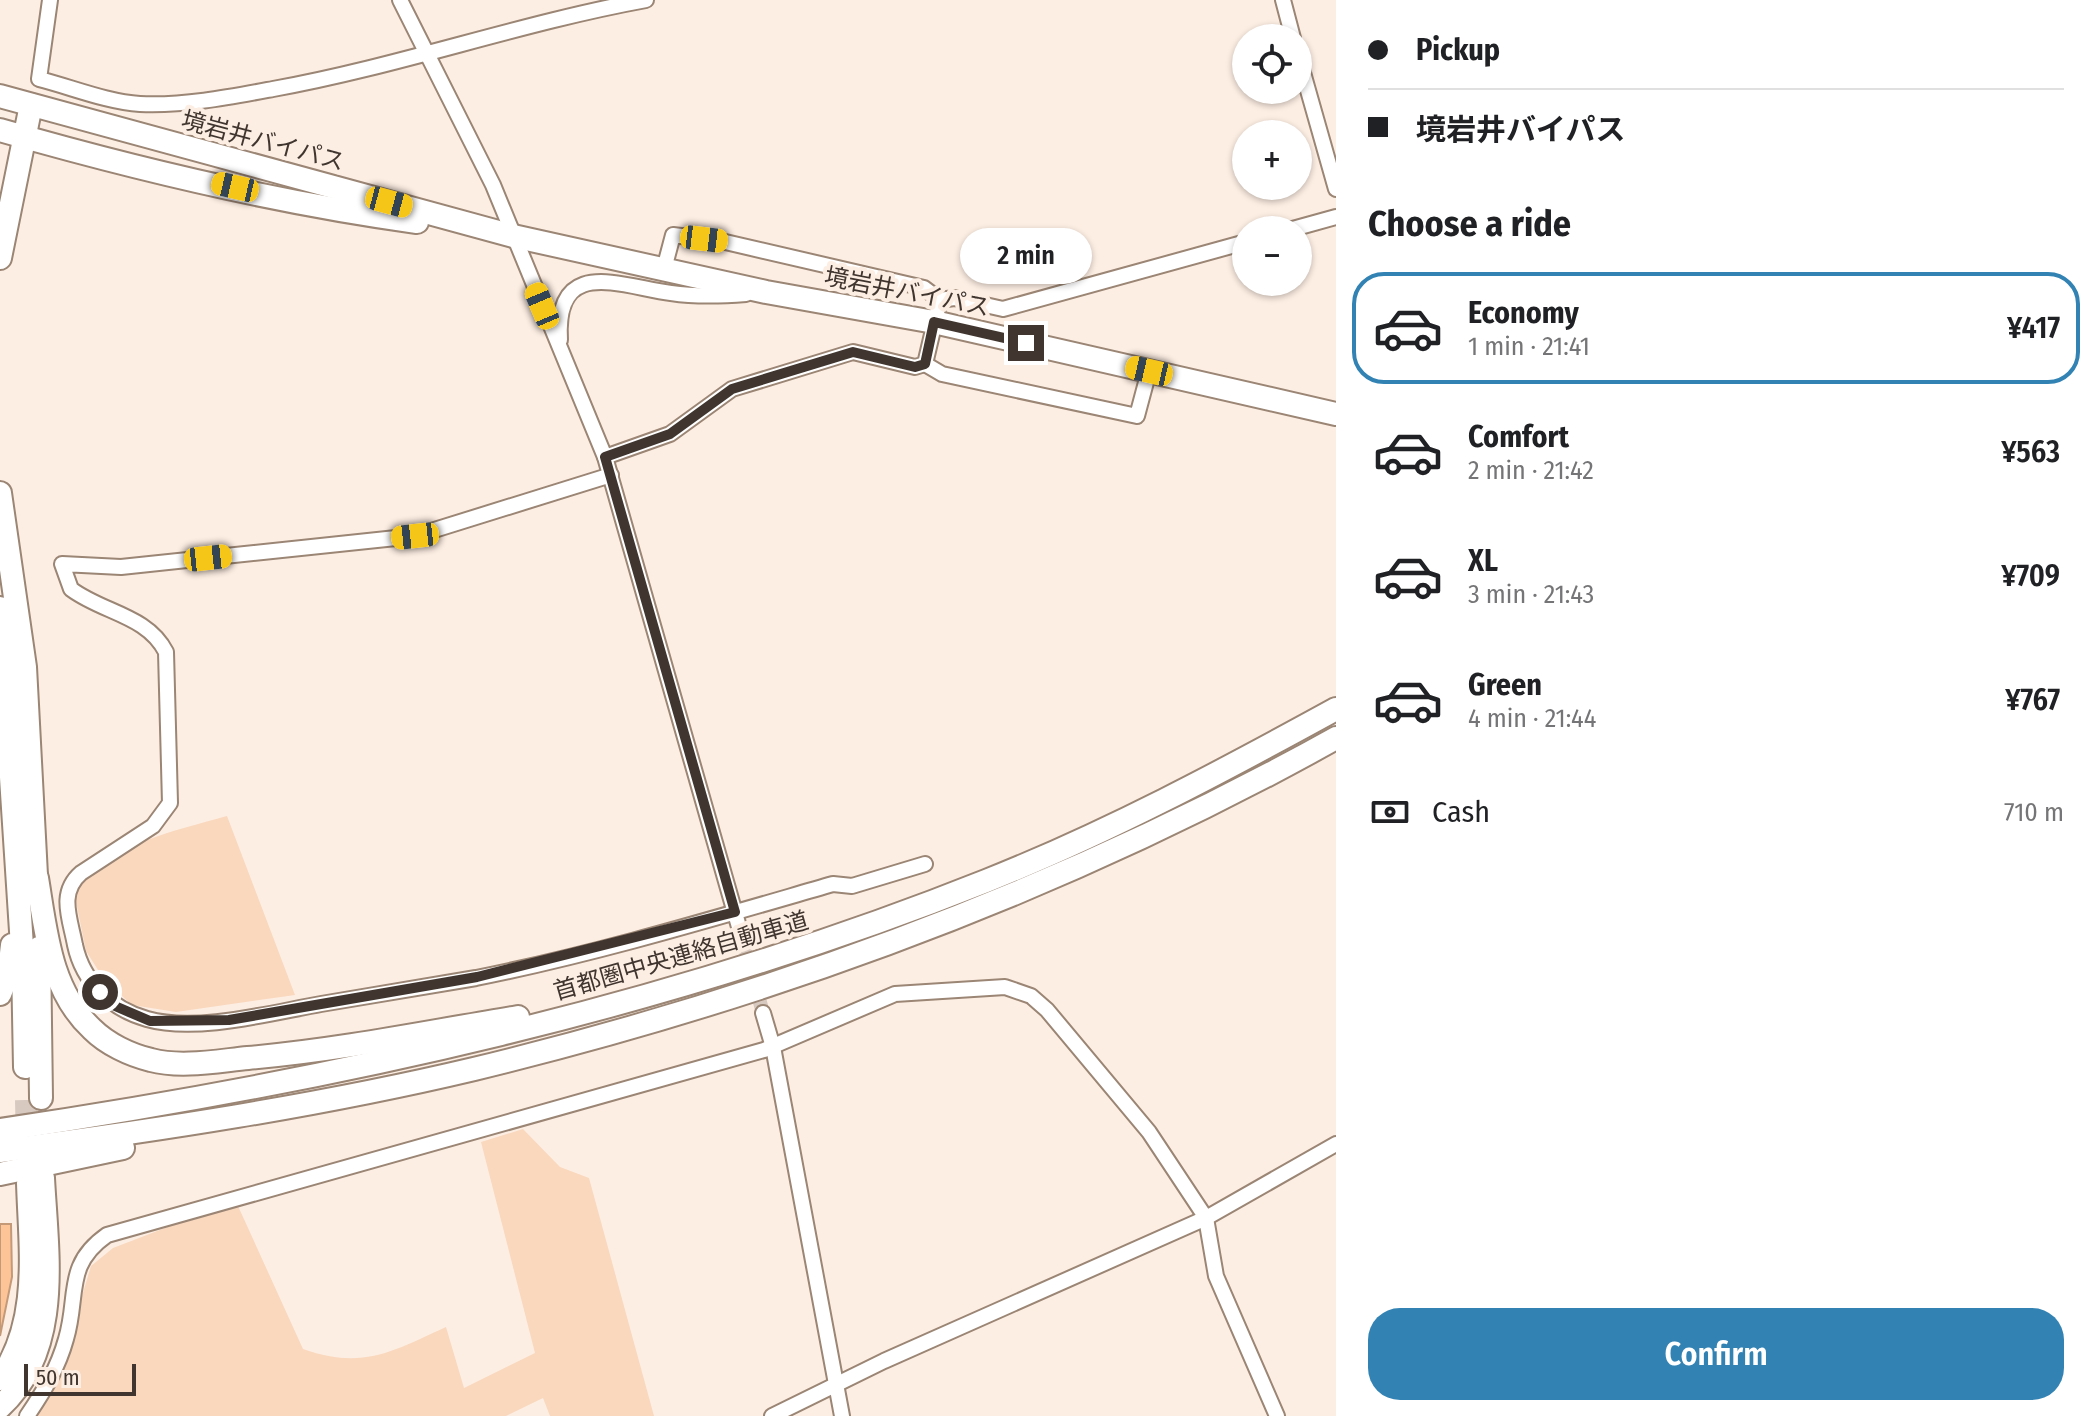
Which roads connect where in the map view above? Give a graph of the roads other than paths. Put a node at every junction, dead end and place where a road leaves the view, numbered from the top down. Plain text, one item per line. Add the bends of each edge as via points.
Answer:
1 (50, 0) edge
2 (400, 0) edge
3 (646, 0) edge
4 (1283, 0) edge
5 (1289, 24) edge
6 (430, 55) junction
7 (0, 96) edge
8 (1312, 104) edge
9 (31, 105) junction
10 (0, 130) edge
11 (24, 137) junction
12 (1336, 189) edge
13 (0, 199) edge
14 (1336, 217) edge
15 (1312, 224) edge
16 (513, 236) junction
17 (1232, 246) edge
18 (0, 258) edge
19 (664, 269) junction
20 (766, 292) junction
21 (940, 300) junction
22 (934, 322) junction
23 (560, 348) junction
24 (925, 364) junction
25 (1149, 371) junction
26 (1336, 414) edge
27 (605, 457) junction
28 (611, 475) junction
29 (0, 493) edge
30 (0, 608) edge
31 (1336, 709) edge
32 (1336, 738) edge
33 (925, 864) dead end
34 (37, 878) junction
35 (16, 893) junction
36 (735, 912) junction
37 (743, 941) tunnel mouth
38 (727, 973) junction
39 (0, 994) edge
40 (763, 1013) tunnel mouth
41 (773, 1047) junction
42 (361, 1093) junction
43 (0, 1130) edge
44 (1336, 1144) edge
45 (0, 1151) edge
46 (0, 1174) edge
47 (1206, 1218) junction
48 (0, 1379) edge
49 (835, 1384) junction
50 (0, 1407) edge
51 (27, 1416) edge
52 (772, 1416) edge
53 (842, 1416) edge
54 (1277, 1416) edge

1 - 6 street via 39,79 139,104 214,100
2 - 6 street
3 - 6 street via 490,34
4 - 5 street
6 - 16 street
7 - 9 highway, 境岩井バイパス
8 - 12 street
9 - 11 highway
9 - 16 highway, 境岩井バイパス
10 - 11 highway, 境岩井バイパス
11 - 13 highway via 11,159
11 - 16 highway, 境岩井バイパス via 347,212
11 - 18 highway
14 - 15 street
16 - 19 highway, 境岩井バイパス
16 - 23 street
17 - 21 street via 1003,309
19 - 20 highway, 境岩井バイパス
19 - 21 street via 673,235 721,241 924,288
20 - 22 highway, 境岩井バイパス
20 - 23 street via 703,297 610,281 583,283 565,299
21 - 22 street
22 - 24 street
22 - 25 highway, 境岩井バイパス
23 - 27 street
24 - 25 street via 942,374 1137,416
24 - 27 street via 915,367 853,352 732,389 670,434
25 - 26 highway, 境岩井バイパス
27 - 28 street
28 - 36 street
28 - 36 street via 415,536 121,567 62,564 71,589 142,624 166,652 170,803 153,826 70,882 65,893 79,960 100,992 129,1013 150,1021 229,1020 477,977
29 - 34 highway via 25,667
30 - 35 highway
31 - 38 highway, 首都圏中央連絡自動車道 via 1130,817 990,879
32 - 42 highway, 首都圏中央連絡自動車道 via 1142,838 866,953 599,1036
33 - 36 street
34 - 35 highway via 34,1099
34 - 38 highway via 53,969 72,1006 92,1030 118,1048 152,1061 196,1064 309,1052
35 - 39 highway via 9,971
36 - 37 street
38 - 43 highway, 首都圏中央連絡自動車道 via 339,1072
40 - 41 street
41 - 47 street via 903,992 1016,989 1047,1010 1149,1132
41 - 49 street
41 - 51 street via 107,1235 80,1263 58,1366
42 - 45 highway, 首都圏中央連絡自動車道
42 - 46 highway
44 - 47 street
47 - 49 street
47 - 54 street via 1216,1276
48 - 50 highway via 12,1362 31,1292 36,1180 49,1290 43,1329 27,1372
49 - 52 street
49 - 53 street

